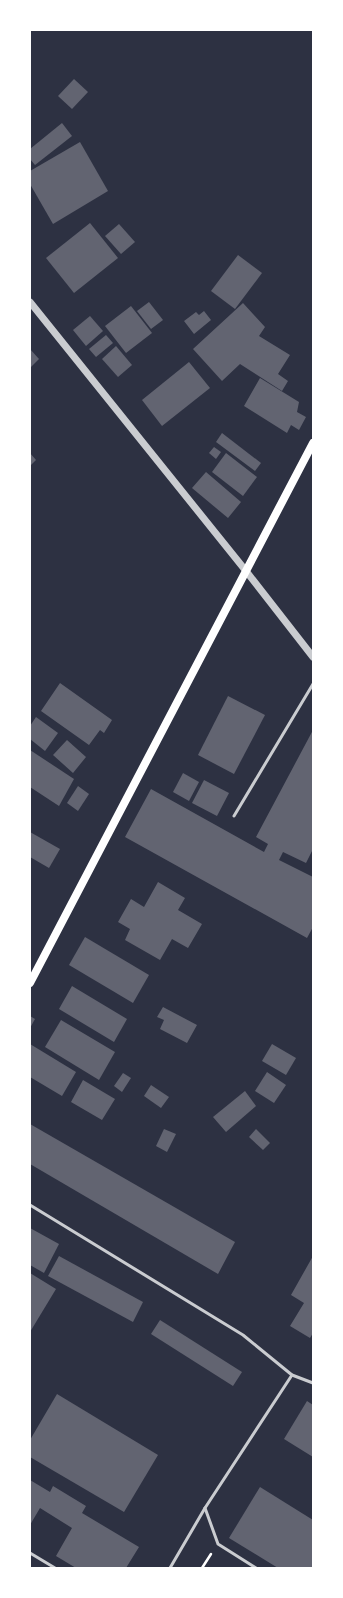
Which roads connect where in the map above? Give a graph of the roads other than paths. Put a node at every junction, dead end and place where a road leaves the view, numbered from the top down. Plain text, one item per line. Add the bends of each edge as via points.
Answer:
1 (30, 302) edge
2 (313, 444) edge
3 (246, 571) junction
4 (313, 657) edge
5 (313, 684) edge
6 (234, 816) dead end
7 (30, 983) edge
8 (30, 1205) edge
9 (292, 1375) junction
10 (313, 1383) edge
11 (205, 1508) junction
12 (30, 1554) edge
13 (55, 1568) edge
14 (170, 1568) edge
15 (256, 1568) edge

1 - 3 street
2 - 3 main road
3 - 4 street
3 - 7 main road
5 - 6 lane
8 - 9 lane via 243,1335
9 - 10 lane
9 - 11 lane
11 - 14 lane
11 - 15 lane via 218,1544
12 - 13 lane

